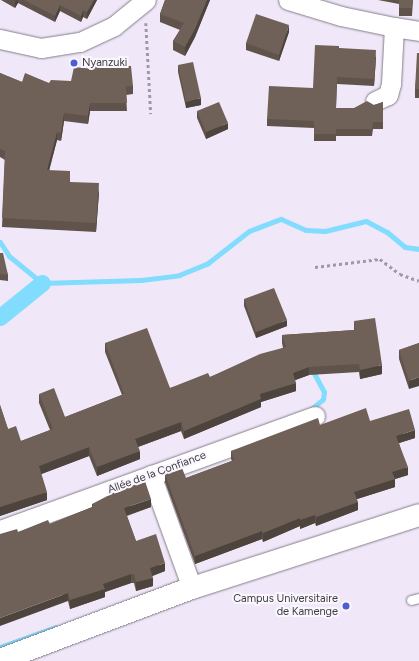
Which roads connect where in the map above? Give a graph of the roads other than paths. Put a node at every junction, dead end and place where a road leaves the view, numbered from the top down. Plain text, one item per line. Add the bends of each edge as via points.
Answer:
1 (288, 0) edge
2 (145, 1) edge
3 (394, 28) junction
4 (419, 31) edge
5 (0, 39) edge
6 (375, 101) dead end
7 (315, 416) dead end
8 (151, 475) junction
9 (419, 515) edge
10 (0, 530) edge
11 (192, 588) junction
12 (0, 660) edge

1 - 3 street
2 - 5 street via 114,26 80,42 41,48
3 - 4 street
3 - 6 street via 391,84 388,95
7 - 8 street, Allée de la Confiance
8 - 10 street, Allée de la Confiance
8 - 11 street
9 - 11 street
11 - 12 street

